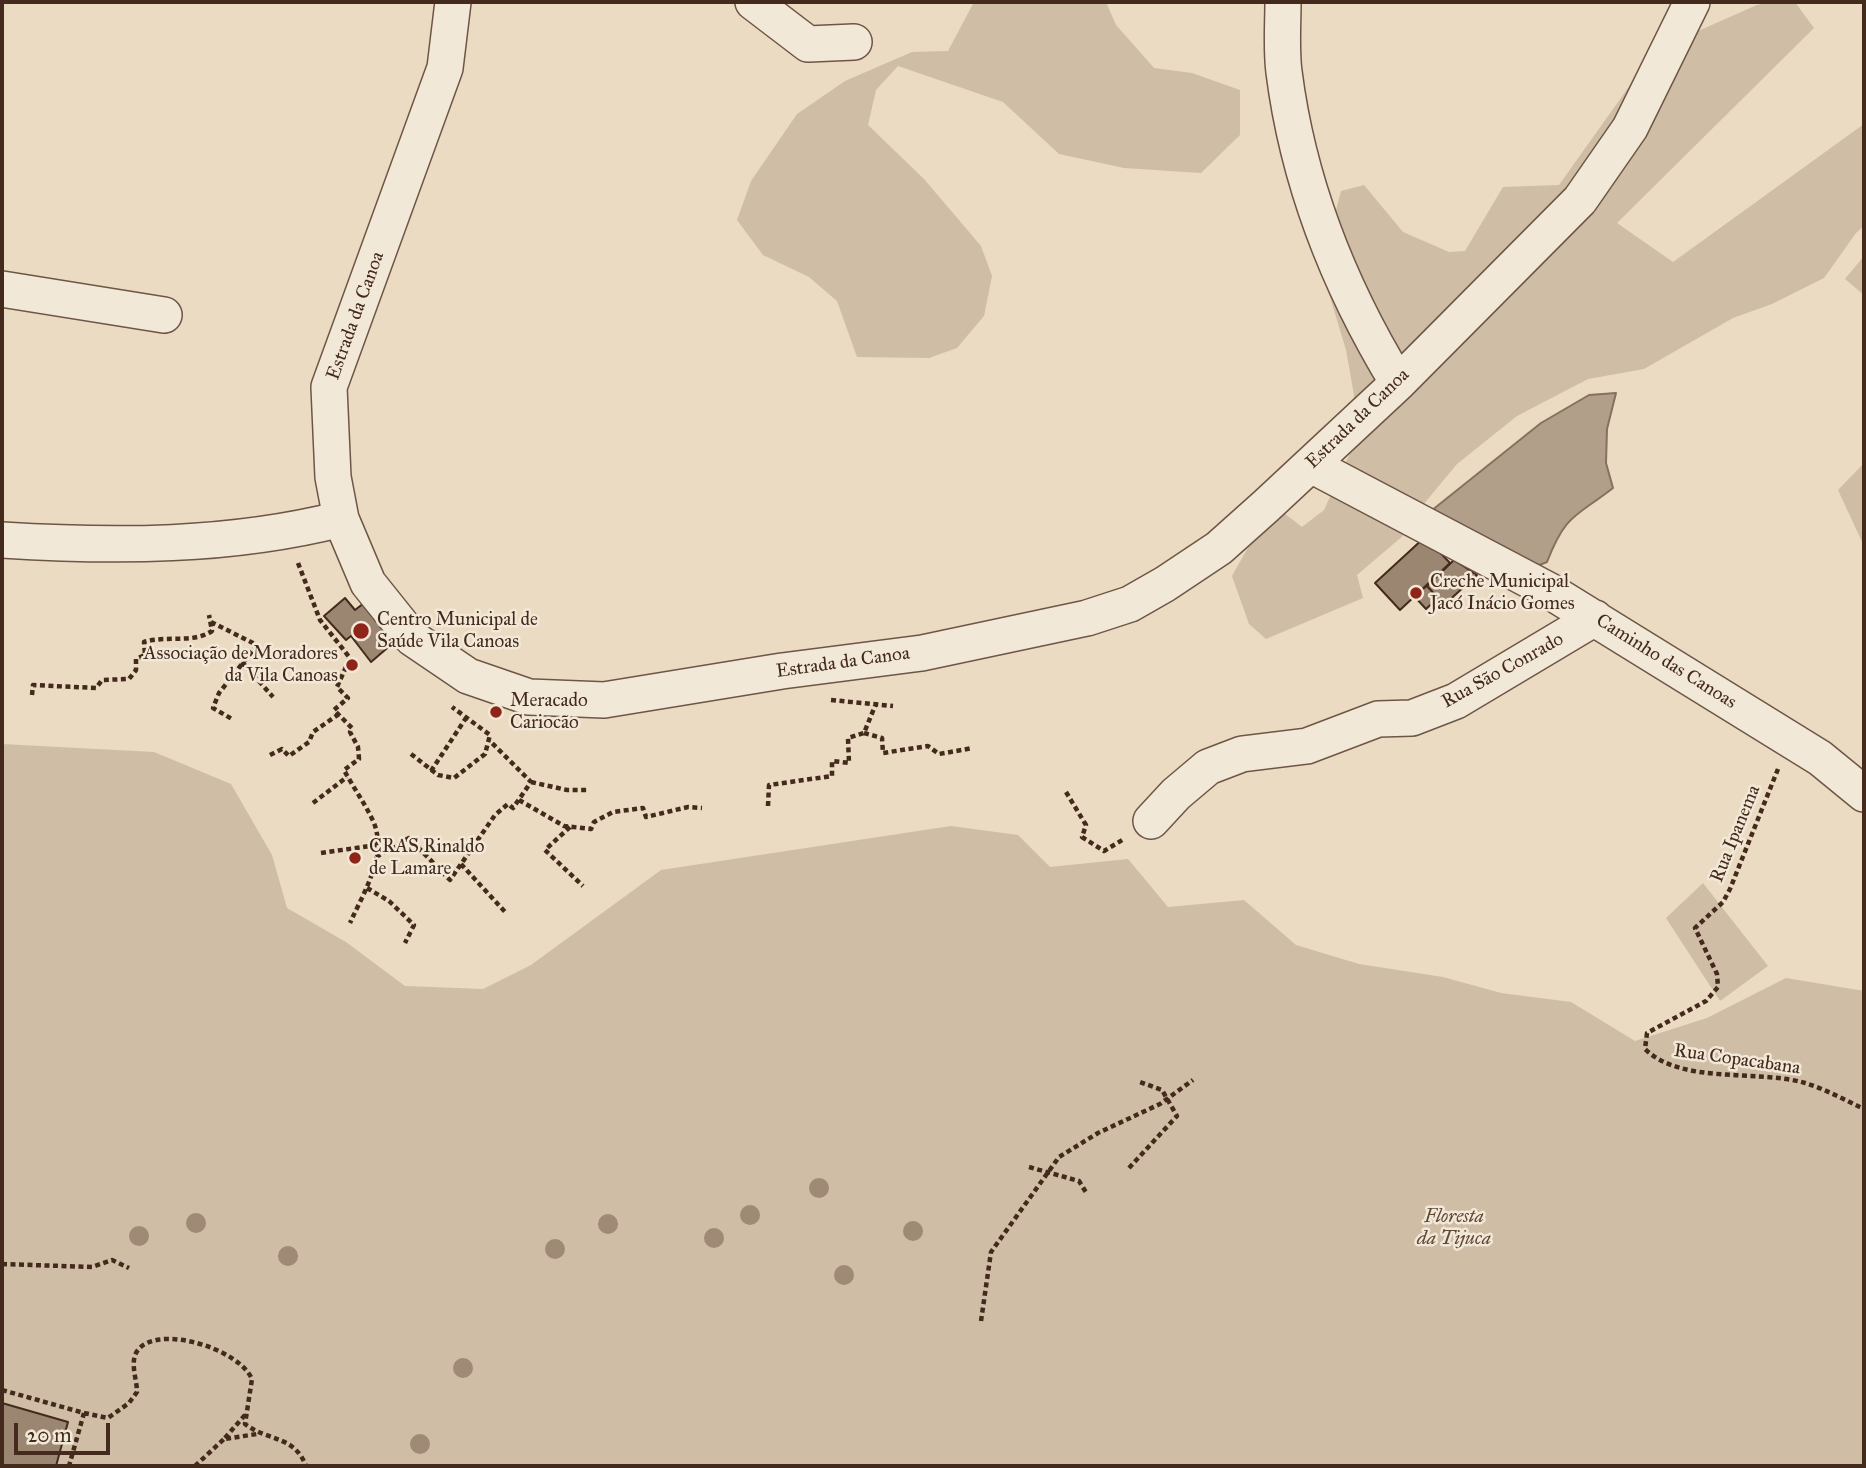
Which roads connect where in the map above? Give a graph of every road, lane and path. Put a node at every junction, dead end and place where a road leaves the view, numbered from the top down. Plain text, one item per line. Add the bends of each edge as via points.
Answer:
1 (453, 2) edge
2 (753, 2) edge
3 (1283, 2) edge
4 (1692, 2) edge
5 (854, 42) dead end
6 (2, 289) edge
7 (164, 315) dead end
8 (1398, 383) junction
9 (1311, 465) junction
10 (341, 519) junction
11 (287, 532) junction
12 (2, 540) edge
13 (209, 615) dead end
14 (1595, 618) junction
15 (211, 622) junction
16 (242, 662) junction
17 (468, 676) junction
18 (32, 695) dead end
19 (273, 697) dead end
20 (876, 706) dead end
21 (339, 714) junction
22 (466, 718) junction
23 (232, 719) dead end
24 (864, 733) junction
25 (490, 741) junction
26 (1792, 741) junction
27 (973, 748) dead end
28 (411, 754) dead end
29 (270, 755) dead end
30 (431, 771) junction
31 (348, 777) junction
32 (531, 782) junction
33 (588, 790) dead end
34 (1066, 792) dead end
35 (1864, 794) edge
36 (519, 800) junction
37 (313, 803) dead end
38 (768, 806) dead end
39 (702, 808) dead end
40 (1151, 821) joint
41 (570, 827) junction
42 (377, 845) junction
43 (321, 853) dead end
44 (375, 858) junction
45 (460, 864) junction
46 (583, 886) dead end
47 (367, 888) junction
48 (507, 914) dead end
49 (350, 923) dead end
50 (1695, 928) joint
51 (405, 943) dead end
52 (1193, 1080) dead end
53 (1140, 1082) dead end
54 (1168, 1100) junction
55 (1864, 1109) edge
56 (1029, 1167) dead end
57 (1129, 1168) dead end
58 (1047, 1172) junction
59 (1087, 1194) dead end
60 (2, 1264) edge
61 (128, 1268) dead end
62 (981, 1321) dead end
63 (2, 1390) edge
64 (84, 1413) junction
65 (245, 1415) junction
66 (258, 1434) junction
67 (224, 1439) junction
68 (69, 1466) edge
69 (195, 1466) edge
70 (306, 1466) edge

1 - 10 street, Estrada da Canoa via 445,68 329,387 333,477
2 - 5 street via 808,44
3 - 8 street via 1284,69 1306,178 1337,266
4 - 8 street, Estrada da Canoa via 1630,128 1580,200
6 - 7 street
8 - 9 street, Estrada da Canoa
9 - 14 street, Caminho das Canoas
9 - 17 street, Estrada da Canoa via 1219,548 1130,604 1087,618 922,653 604,700 529,697
10 - 11 street
10 - 17 street, Estrada da Canoa via 368,583 388,609 412,638
11 - 12 street via 107,546
11 - 21 path via 320,620 351,658 337,687 348,698 334,710
13 - 15 path
14 - 26 street, Caminho das Canoas
14 - 40 street, Rua São Conrado via 1456,701 1412,718 1378,719 1307,746 1242,754 1208,767
15 - 16 path via 257,645
15 - 18 path via 212,631 201,638 144,642 145,656 136,659 136,670 129,679 103,680 96,688 33,685
16 - 19 path
16 - 23 path via 213,708
17 - 22 path via 452,708
20 - 24 path
21 - 29 path via 289,756 282,749
21 - 31 path via 352,727 358,747 359,758 344,770
22 - 25 path via 490,735
22 - 30 path
24 - 27 path via 882,738 883,753 928,746 939,754
24 - 38 path via 848,738 849,763 832,761 832,776 769,785
25 - 30 path via 485,754 454,778
25 - 32 path
26 - 35 street, Caminho das Canoas
26 - 50 path, Rua Ipanema via 1723,902
28 - 30 path
31 - 37 path
31 - 42 path via 374,825
32 - 33 path
32 - 36 path
34 - 40 path via 1086,825 1082,837 1104,851
36 - 41 path
36 - 45 path via 513,808 508,804 495,815
39 - 41 path via 646,817 643,808 613,812 594,822 591,829
41 - 46 path via 545,850
42 - 43 path
42 - 44 path
44 - 45 path via 409,838 450,880
44 - 47 path
45 - 48 path
47 - 49 path
47 - 51 path via 414,925
50 - 55 path, Rua Copacabana via 1717,974 1718,987 1706,1001 1647,1033 1645,1049 1659,1063 1804,1083
52 - 54 path
53 - 54 path via 1161,1090
54 - 57 path via 1177,1116
54 - 58 path via 1074,1145
56 - 58 path
58 - 59 path via 1079,1181
58 - 62 path via 991,1252
60 - 61 path via 92,1267 112,1260
63 - 64 path
64 - 65 path via 108,1418 129,1403 137,1392 136,1352 144,1345 172,1341 212,1345 242,1364 252,1379
64 - 68 path
65 - 66 path via 245,1424
65 - 67 path
66 - 67 path
66 - 70 path via 293,1445
67 - 69 path

